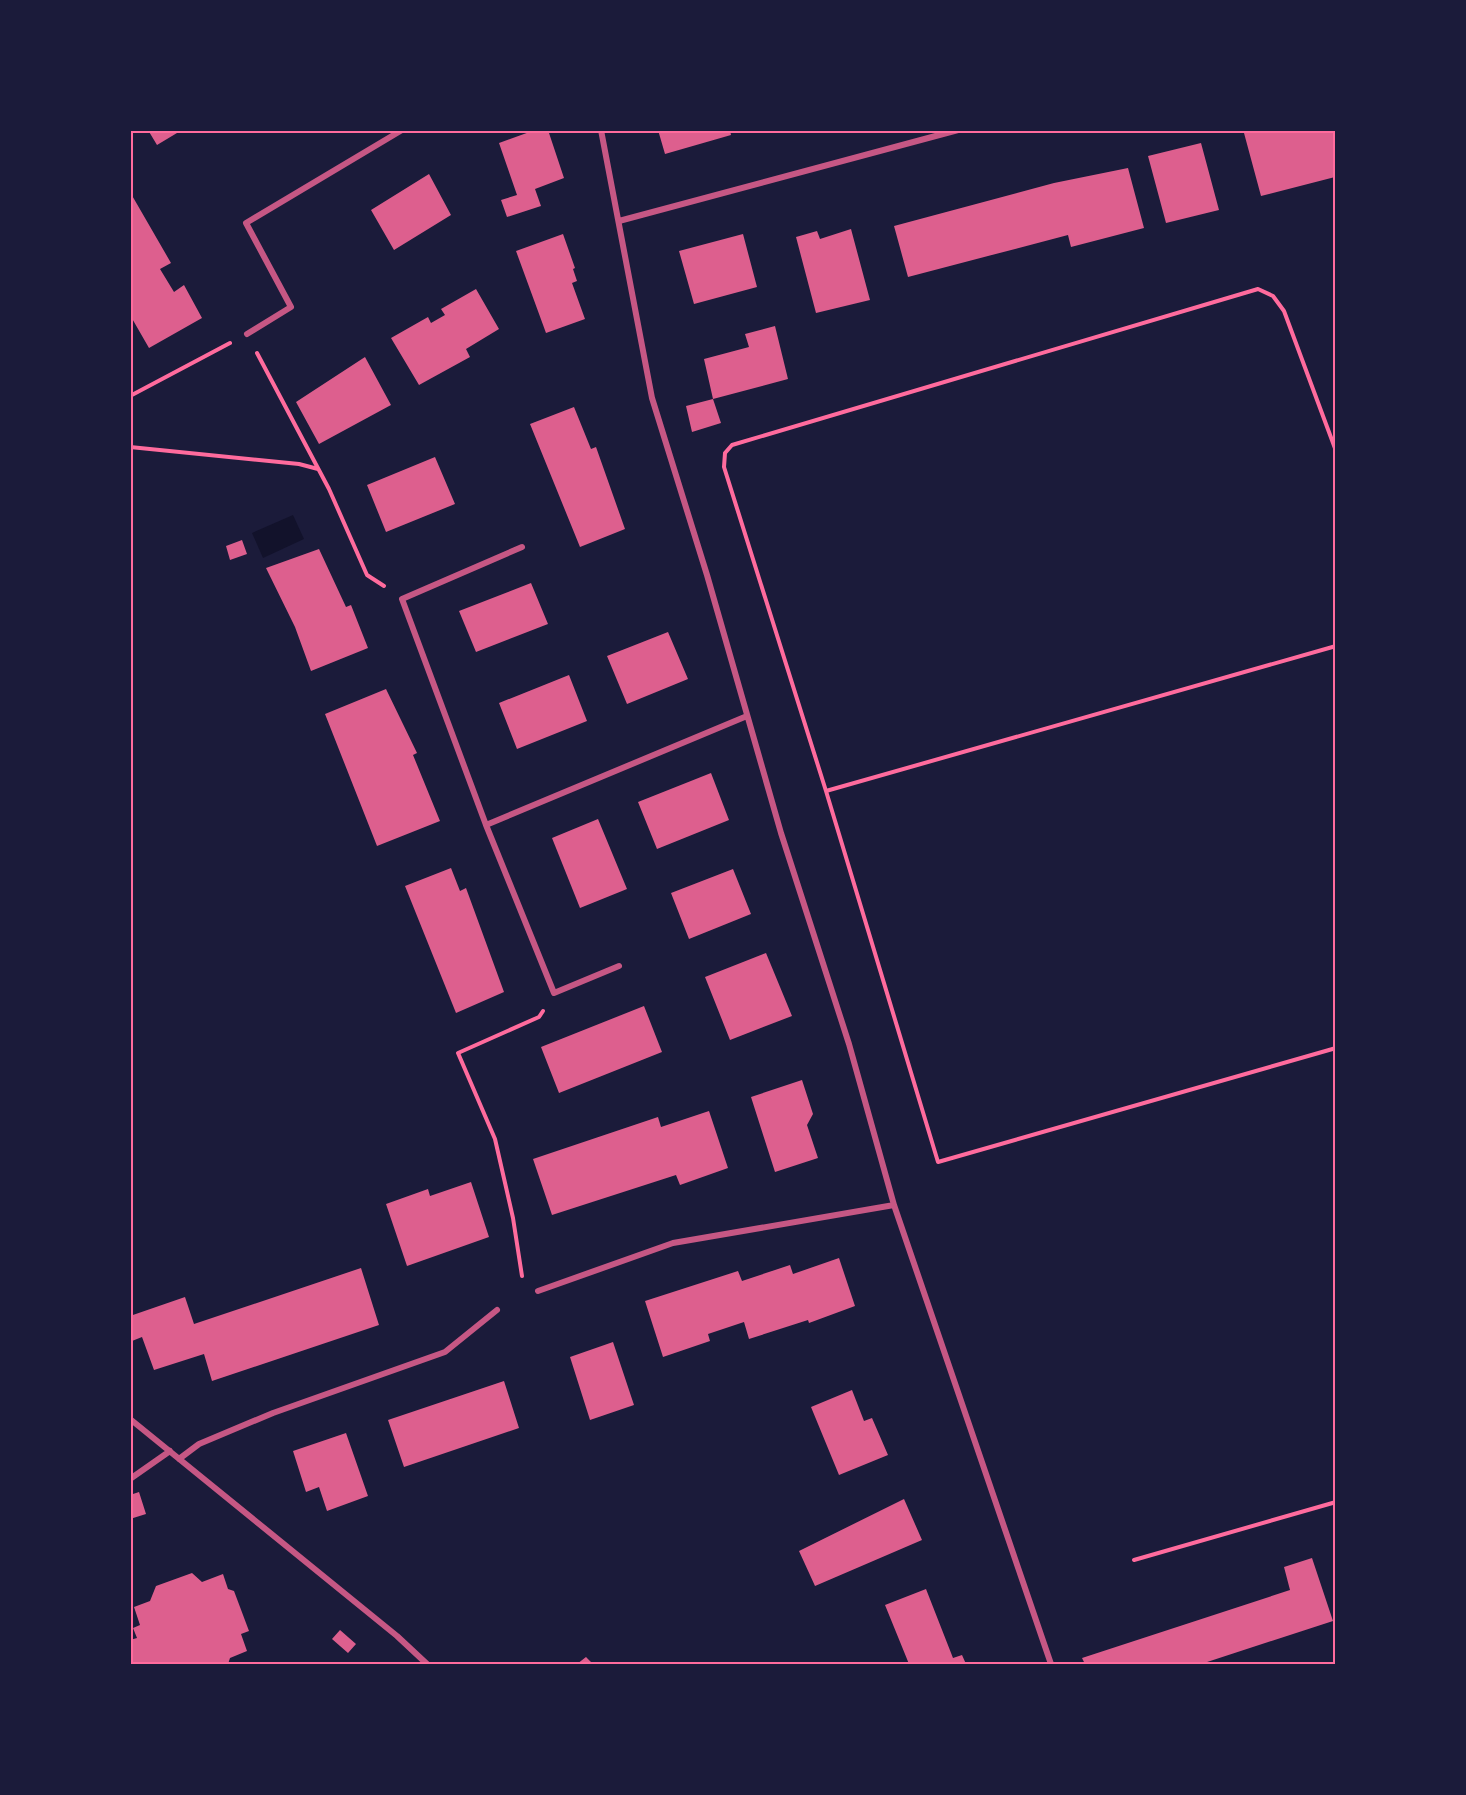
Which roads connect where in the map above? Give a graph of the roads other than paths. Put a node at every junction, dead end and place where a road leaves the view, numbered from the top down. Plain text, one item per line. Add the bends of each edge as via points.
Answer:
1 (402, 130) edge
2 (601, 130) edge
3 (958, 130) edge
4 (619, 221) junction
5 (247, 334) road end
6 (522, 547) dead end
7 (747, 716) junction
8 (486, 825) junction
9 (619, 966) dead end
10 (894, 1205) junction
11 (538, 1292) dead end
12 (497, 1310) dead end
13 (130, 1419) edge
14 (170, 1451) junction
15 (179, 1459) junction
16 (130, 1479) edge
17 (427, 1665) edge
18 (1052, 1665) edge

1 - 5 street via 246,223 291,307
2 - 4 street
3 - 4 street
4 - 7 street via 652,398
6 - 8 street via 402,599
7 - 8 street
7 - 10 street via 849,1044
8 - 9 street via 554,993
10 - 11 street via 674,1243
10 - 18 street
12 - 15 street via 445,1352 273,1413 199,1444
13 - 14 street
14 - 15 street
14 - 16 street
15 - 17 street via 397,1636

